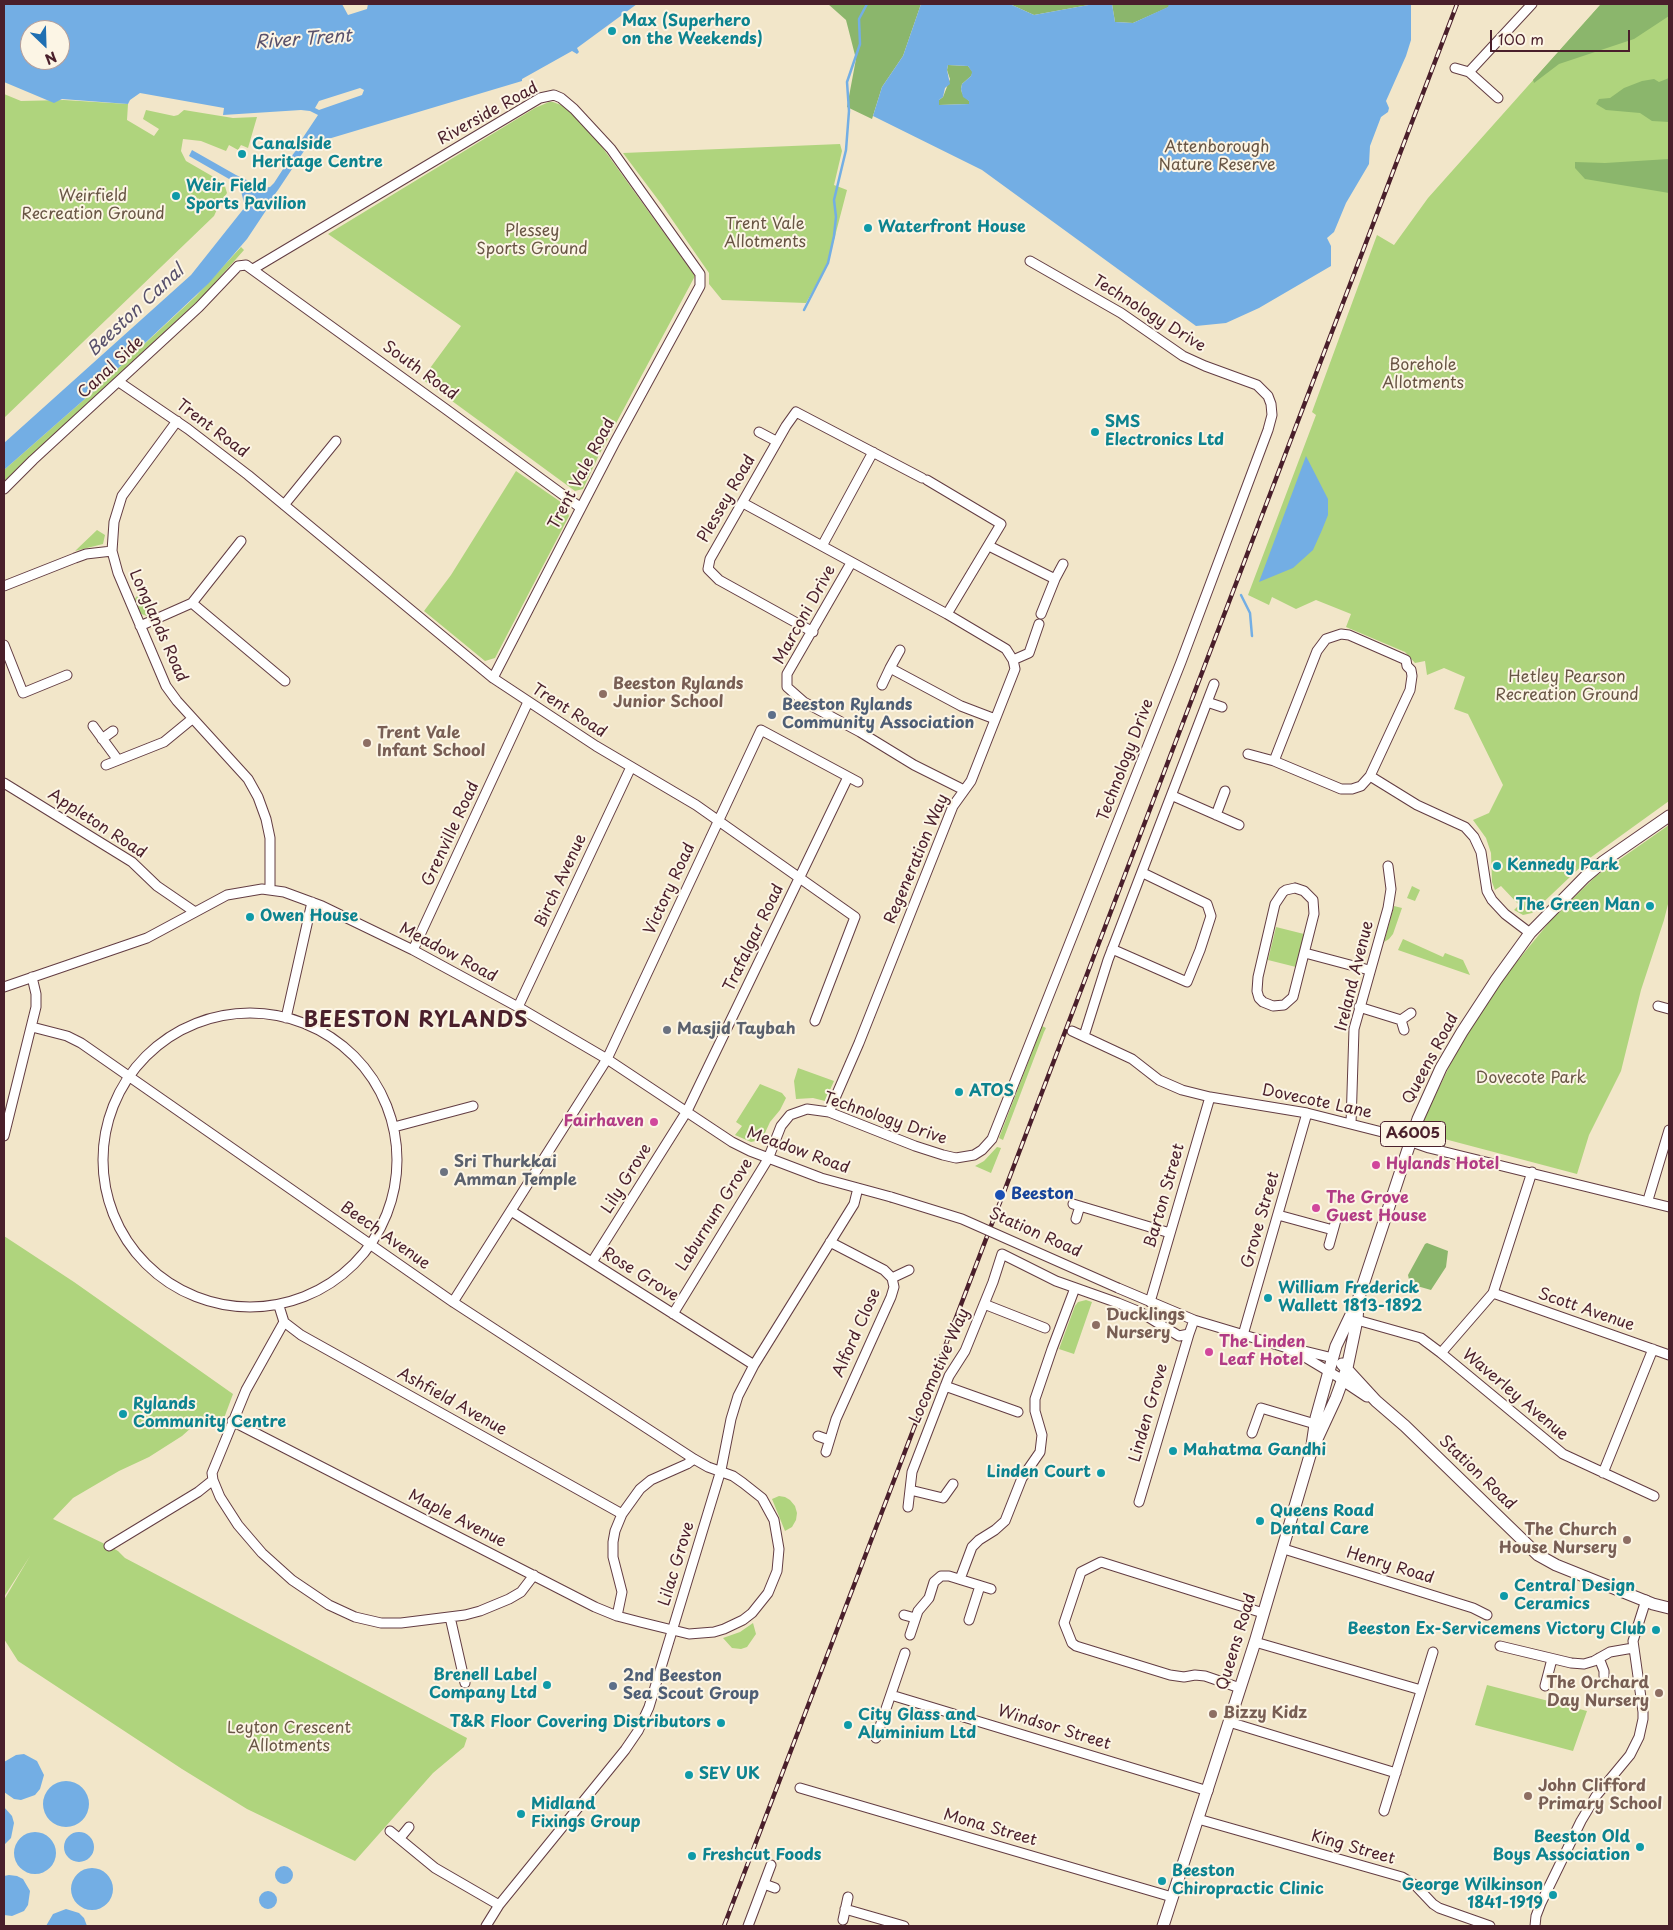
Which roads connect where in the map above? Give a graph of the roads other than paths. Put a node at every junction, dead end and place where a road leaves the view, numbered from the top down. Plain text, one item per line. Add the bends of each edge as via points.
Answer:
1 (1532, 4) edge
2 (1456, 68) dead end
3 (1469, 72) junction
4 (1498, 98) dead end
5 (1030, 260) dead end
6 (238, 266) joint
7 (253, 269) junction
8 (700, 286) joint
9 (119, 382) junction
10 (177, 421) junction
11 (759, 432) dead end
12 (336, 441) dead end
13 (776, 442) junction
14 (873, 452) junction
15 (4, 489) edge
16 (743, 503) junction
17 (284, 505) junction
18 (581, 508) junction
19 (241, 541) dead end
20 (822, 546) junction
21 (989, 546) junction
22 (112, 552) junction
23 (851, 563) junction
24 (1062, 564) dead end
25 (1055, 578) junction
26 (4, 586) edge
27 (192, 603) junction
28 (947, 614) junction
29 (1041, 614) dead end
30 (1039, 624) dead end
31 (140, 626) junction
32 (813, 632) junction
33 (4, 645) edge
34 (900, 650) dead end
35 (1013, 660) junction
36 (890, 668) junction
37 (67, 675) dead end
38 (493, 678) junction
39 (285, 681) dead end
40 (1214, 684) dead end
41 (882, 685) dead end
42 (528, 702) junction
43 (1207, 702) junction
44 (1222, 707) dead end
45 (192, 719) junction
46 (996, 719) junction
47 (93, 726) dead end
48 (114, 731) dead end
49 (102, 739) junction
50 (1248, 754) dead end
51 (118, 760) junction
52 (1274, 761) junction
53 (106, 765) dead end
54 (631, 767) junction
55 (1370, 776) junction
56 (848, 777) junction
57 (858, 782) dead end
58 (4, 783) edge
59 (964, 790) junction
60 (1225, 791) dead end
61 (1173, 796) junction
62 (1216, 815) junction
63 (1669, 816) edge
64 (719, 820) junction
65 (1239, 825) dead end
66 (1388, 866) dead end
67 (1143, 873) junction
68 (800, 878) junction
69 (270, 889) junction
70 (312, 902) junction
71 (195, 912) junction
72 (1530, 934) junction
73 (413, 950) junction
74 (1112, 950) junction
75 (1305, 953) junction
76 (1369, 970) junction
77 (32, 977) junction
78 (4, 987) edge
79 (1658, 1006) dead end
80 (1359, 1007) junction
81 (518, 1008) junction
82 (1669, 1009) edge
83 (1411, 1013) dead end
84 (286, 1018) junction
85 (1401, 1020) junction
86 (815, 1021) dead end
87 (32, 1027) junction
88 (1404, 1030) dead end
89 (1072, 1031) dead end
90 (1084, 1036) junction
91 (607, 1060) junction
92 (129, 1076) junction
93 (1210, 1097) junction
94 (473, 1106) dead end
95 (687, 1112) junction
96 (829, 1112) junction
97 (1307, 1113) junction
98 (1351, 1124) junction
99 (394, 1127) junction
100 (1669, 1130) edge
101 (4, 1136) edge
102 (1410, 1141) junction
103 (768, 1159) junction
104 (1532, 1172) junction
105 (858, 1188) junction
106 (1648, 1200) junction
107 (1669, 1207) edge
108 (511, 1211) junction
109 (1278, 1215) junction
110 (1076, 1218) dead end
111 (1336, 1220) dead end
112 (1333, 1230) junction
113 (1170, 1233) junction
114 (830, 1242) junction
115 (371, 1244) junction
116 (1329, 1245) dead end
117 (1002, 1254) joint
118 (592, 1262) junction
119 (909, 1270) dead end
120 (892, 1278) junction
121 (1075, 1288) junction
122 (1493, 1293) junction
123 (1358, 1300) junction
124 (453, 1302) junction
125 (1150, 1302) junction
126 (984, 1304) junction
127 (280, 1306) junction
128 (673, 1314) junction
129 (1194, 1320) junction
130 (1357, 1320) junction
131 (284, 1322) junction
132 (1045, 1328) dead end
133 (1189, 1334) junction
134 (1243, 1335) junction
135 (1284, 1348) junction
136 (1653, 1349) junction
137 (1442, 1353) junction
138 (1669, 1355) edge
139 (1333, 1358) junction
140 (754, 1365) junction
141 (1347, 1368) junction
142 (1329, 1371) junction
143 (1343, 1380) junction
144 (945, 1386) junction
145 (1376, 1401) junction
146 (1018, 1412) dead end
147 (232, 1421) junction
148 (1315, 1424) junction
149 (1252, 1433) dead end
150 (818, 1436) dead end
151 (829, 1440) junction
152 (826, 1452) dead end
153 (1311, 1452) junction
154 (694, 1459) junction
155 (721, 1470) junction
156 (1603, 1473) junction
157 (213, 1480) junction
158 (953, 1484) dead end
159 (910, 1490) junction
160 (1654, 1496) dead end
161 (1139, 1502) dead end
162 (908, 1507) dead end
163 (622, 1514) junction
164 (109, 1546) dead end
165 (1284, 1548) junction
166 (534, 1575) junction
167 (960, 1579) junction
168 (980, 1586) junction
169 (991, 1589) dead end
170 (1646, 1600) junction
171 (1669, 1608) edge
172 (1263, 1613) junction
173 (904, 1615) dead end
174 (1487, 1615) dead end
175 (617, 1616) junction
176 (450, 1617) junction
177 (915, 1618) junction
178 (969, 1620) dead end
179 (672, 1630) junction
180 (910, 1635) dead end
181 (1255, 1642) junction
182 (1500, 1646) dead end
183 (1633, 1648) junction
184 (1433, 1652) dead end
185 (905, 1653) dead end
186 (1599, 1658) junction
187 (1552, 1659) junction
188 (1604, 1676) dead end
189 (465, 1683) dead end
190 (1545, 1686) dead end
191 (1240, 1688) junction
192 (1422, 1690) junction
193 (891, 1695) junction
194 (1229, 1722) junction
195 (876, 1738) dead end
196 (1396, 1773) junction
197 (800, 1788) dead end
198 (1208, 1791) junction
199 (1384, 1811) dead end
200 (1198, 1819) junction
201 (410, 1827) dead end
202 (390, 1831) dead end
203 (400, 1838) junction
204 (771, 1865) dead end
205 (764, 1884) junction
206 (775, 1888) dead end
207 (848, 1897) dead end
208 (1172, 1898) junction
209 (499, 1905) junction
210 (845, 1909) junction
211 (843, 1920) dead end
212 (486, 1926) edge
213 (748, 1926) edge
214 (904, 1926) edge
215 (1163, 1926) edge
216 (1490, 1926) edge
217 (1536, 1926) edge

1 - 3 street
2 - 3 street
3 - 4 street
5 - 96 street, Technology Drive via 1121,313 1183,356 1257,385 1268,396 1272,415 1177,670 992,1139 974,1155 951,1157
6 - 7 street, South Road
6 - 9 street, Canal Side
7 - 8 street, Riverside Road via 540,98 554,95 574,109 611,149 700,274
7 - 18 street, South Road
8 - 18 street, Trent Vale Road
9 - 10 street, Trent Road
9 - 15 street, Canal Side
10 - 17 street, Trent Road
10 - 22 street, Longlands Road via 122,496 114,522
11 - 13 street
12 - 17 street
13 - 14 street, Plessey Road via 796,412
13 - 16 street, Plessey Road
14 - 20 street
14 - 21 street via 1001,524
16 - 20 street
16 - 32 street, Plessey Road via 710,559 708,569 719,580
17 - 38 street, Trent Road
18 - 38 street, Trent Vale Road
19 - 27 street
20 - 23 street
21 - 25 street
21 - 28 street
22 - 26 street via 75,558
22 - 31 street, Longlands Road
23 - 28 street
23 - 32 street, Marconi Drive
24 - 25 street
25 - 29 street
27 - 31 street
27 - 39 street
28 - 35 street via 1006,649
30 - 35 street via 1029,654
31 - 45 street, Longlands Road via 164,681
32 - 59 street, Marconi Drive via 787,674 787,687 804,702
33 - 37 street via 23,693
34 - 36 street
35 - 46 street, Regeneration Way via 1015,669
36 - 41 street
36 - 46 street via 961,706
38 - 42 street, Trent Road
40 - 43 street
42 - 54 street, Trent Road
42 - 73 street, Grenville Road
43 - 44 street
43 - 61 street
45 - 51 street via 164,742
45 - 69 street, Longlands Road via 244,774 258,797 270,838
46 - 59 street, Regeneration Way via 971,781
47 - 49 street
48 - 49 street
49 - 51 street
50 - 52 street
51 - 53 street
52 - 55 street via 1341,789 1357,788
52 - 55 street via 1318,651 1326,639 1349,635 1406,660 1412,676 1410,690
54 - 64 street, Trent Road
54 - 81 street, Birch Avenue
55 - 72 street via 1417,805 1465,827 1481,852 1487,891 1492,900
56 - 57 street
56 - 64 street, Victory Road via 761,730
56 - 68 street, Trafalgar Road
58 - 71 street, Appleton Road via 132,862 158,886
59 - 96 street, Regeneration Way via 953,806
60 - 62 street
61 - 62 street
61 - 67 street
62 - 65 street
63 - 72 main road, A6005 via 1591,872
64 - 68 street, Trent Road
64 - 91 street, Victory Road
66 - 76 street, Ireland Avenue via 1391,889 1388,908
67 - 74 street
67 - 74 street via 1208,904 1211,916 1200,950 1187,982
68 - 86 street, Trent Road via 856,917
68 - 95 street, Trafalgar Road
69 - 70 street, Meadow Road
69 - 71 street, Meadow Road via 227,895
70 - 73 street, Meadow Road
70 - 84 street
71 - 77 street, Meadow Road via 147,938
72 - 102 main road, Queens Road / A6005 via 1496,980 1441,1068
73 - 81 street, Meadow Road
74 - 90 street
75 - 75 street via 1294,997 1278,1007 1263,1002 1257,991 1258,978 1275,904 1286,890 1304,890 1313,900 1314,914
75 - 76 street
76 - 80 street, Ireland Avenue
77 - 78 street, Meadow Road
77 - 87 street via 37,1000
79 - 82 street
80 - 85 street
80 - 98 street, Ireland Avenue via 1354,1029
81 - 91 street, Meadow Road
83 - 85 street
84 - 92 street via 254,1013 200,1021 157,1046
84 - 99 street via 324,1032 356,1057 382,1093
85 - 88 street
87 - 92 street, Beech Avenue via 75,1040
87 - 101 street
89 - 90 street, Dovecote Lane
90 - 93 street, Dovecote Lane via 1132,1059 1159,1080
91 - 95 street, Meadow Road
91 - 108 street, Victory Road
92 - 115 street, Beech Avenue
92 - 127 street via 110,1117 103,1155 103,1178 108,1198 127,1240 153,1271 194,1297 234,1307 258,1309
93 - 97 street, Dovecote Lane
93 - 113 street, Barton Street
94 - 99 street
95 - 103 street, Meadow Road via 732,1142
95 - 118 street, Lily Grove
96 - 103 street, Technology Drive via 807,1109 790,1115 781,1126
97 - 98 street, Dovecote Lane
97 - 109 street, Grove Street
98 - 102 street, Dovecote Lane
99 - 115 street via 396,1181 383,1222
100 - 106 street
102 - 104 street, Dovecote Lane
102 - 123 main road, Queens Road / A6005
103 - 105 street, Meadow Road
103 - 128 street, Laburnum Grove
104 - 106 street, Dovecote Lane
104 - 122 street
105 - 114 street, Lilac Grove via 854,1204
105 - 125 street, Station Road, bridge via 962,1219
106 - 107 street, Dovecote Lane
108 - 118 street, Rose Grove
108 - 124 street, Victory Road
109 - 112 street
109 - 134 street, Grove Street
110 - 113 street via 1077,1205
111 - 112 street
112 - 116 street
113 - 125 street, Barton Street
114 - 120 street, Alford Close via 884,1270
114 - 140 street, Lilac Grove
115 - 124 street, Beech Avenue
115 - 127 street via 338,1279 300,1300
117 - 121 street, Station Road
117 - 126 street, Locomotive Way
118 - 128 street, Rose Grove
119 - 120 street
120 - 151 street, Alford Close via 891,1297
121 - 133 street, Station Road via 1140,1312 1179,1336
121 - 167 street via 1035,1399 1042,1435 1040,1452 1022,1478 1005,1521 972,1547
122 - 136 street, Scott Avenue
122 - 137 street
123 - 130 main road, Queens Road / A6005
123 - 139 main road, Queens Road / A6005
124 - 154 street, Beech Avenue
125 - 129 street, Station Road
126 - 132 street
126 - 144 street, Locomotive Way via 965,1351
127 - 131 street
128 - 140 street, Rose Grove
129 - 133 street
129 - 134 street, Station Road
130 - 137 street, Waverley Avenue via 1421,1338
130 - 141 main road, Queens Road / A6005
131 - 147 street
131 - 163 street, Ashfield Avenue via 300,1335
133 - 161 street, Linden Grove
134 - 135 street, Station Road
135 - 139 street, Station Road via 1302,1349
135 - 142 street, Station Road
136 - 138 street, Scott Avenue
136 - 156 street
137 - 156 street, Waverley Avenue via 1563,1454
139 - 141 main road, Station Road
139 - 142 main road, Queens Road / A6005
140 - 155 street, Lilac Grove via 738,1396
141 - 143 main road, Queens Road / A6005
141 - 145 main road, Station Road
142 - 143 street, Station Road
142 - 148 main road, Queens Road / A6005
143 - 145 main road, Station Road
143 - 153 main road, Queens Road / A6005
144 - 146 street
144 - 159 street, Locomotive Way via 912,1472
145 - 170 main road, Station Road via 1538,1555
147 - 157 street via 214,1465
147 - 166 street, Maple Avenue
148 - 149 street via 1261,1408
148 - 153 main road, Queens Road / A6005
150 - 151 street
151 - 152 street, Alford Close
153 - 165 main road, Queens Road / A6005
154 - 155 street, Beech Avenue
154 - 163 street via 651,1480 640,1489
155 - 179 street, Lilac Grove
155 - 179 street, Beech Avenue via 752,1490 768,1507 778,1539 777,1571 768,1593 743,1620 714,1632 689,1634
156 - 160 street, Waverley Avenue
157 - 164 street
157 - 176 street via 238,1525 258,1548 292,1580 329,1605 355,1617 381,1623
158 - 159 street via 942,1498
159 - 162 street, Locomotive Way
163 - 175 street via 613,1542 613,1558 622,1592
165 - 172 main road, Queens Road / A6005
165 - 174 street, Henry Road
166 - 175 street, Maple Avenue
166 - 176 street via 521,1592 510,1599 480,1611
167 - 168 street
167 - 177 street via 944,1575 934,1582 929,1598
168 - 169 street
168 - 178 street
170 - 171 main road, Station Road
170 - 183 street
172 - 181 main road, Queens Road / A6005
172 - 191 street via 1101,1562 1081,1572 1064,1623 1076,1646 1170,1674 1205,1676
173 - 177 street
175 - 179 street, Maple Avenue
176 - 189 street
177 - 180 street
179 - 209 street, Lilac Grove via 649,1707 638,1731
181 - 191 main road, Queens Road / A6005
181 - 192 street
182 - 187 street
183 - 186 street via 1610,1652
183 - 217 street via 1643,1712 1639,1737 1630,1755 1596,1796 1581,1821 1541,1903
184 - 192 street
185 - 193 street
186 - 187 street via 1584,1664
186 - 188 street
187 - 190 street
191 - 194 main road, Queens Road / A6005
192 - 196 street
193 - 195 street
193 - 198 street, Windsor Street
194 - 196 street
194 - 198 main road, Queens Road / A6005
196 - 199 street
197 - 208 street, Mona Street
198 - 200 main road, Queens Road / A6005
200 - 208 main road, Queens Road / A6005
200 - 216 street, King Street via 1402,1877 1439,1908
201 - 203 street
202 - 203 street
203 - 209 street via 435,1868
204 - 205 street
205 - 206 street
205 - 213 street
207 - 210 street
208 - 215 main road, Queens Road / A6005
209 - 212 street, Lilac Grove
210 - 211 street
210 - 214 street

